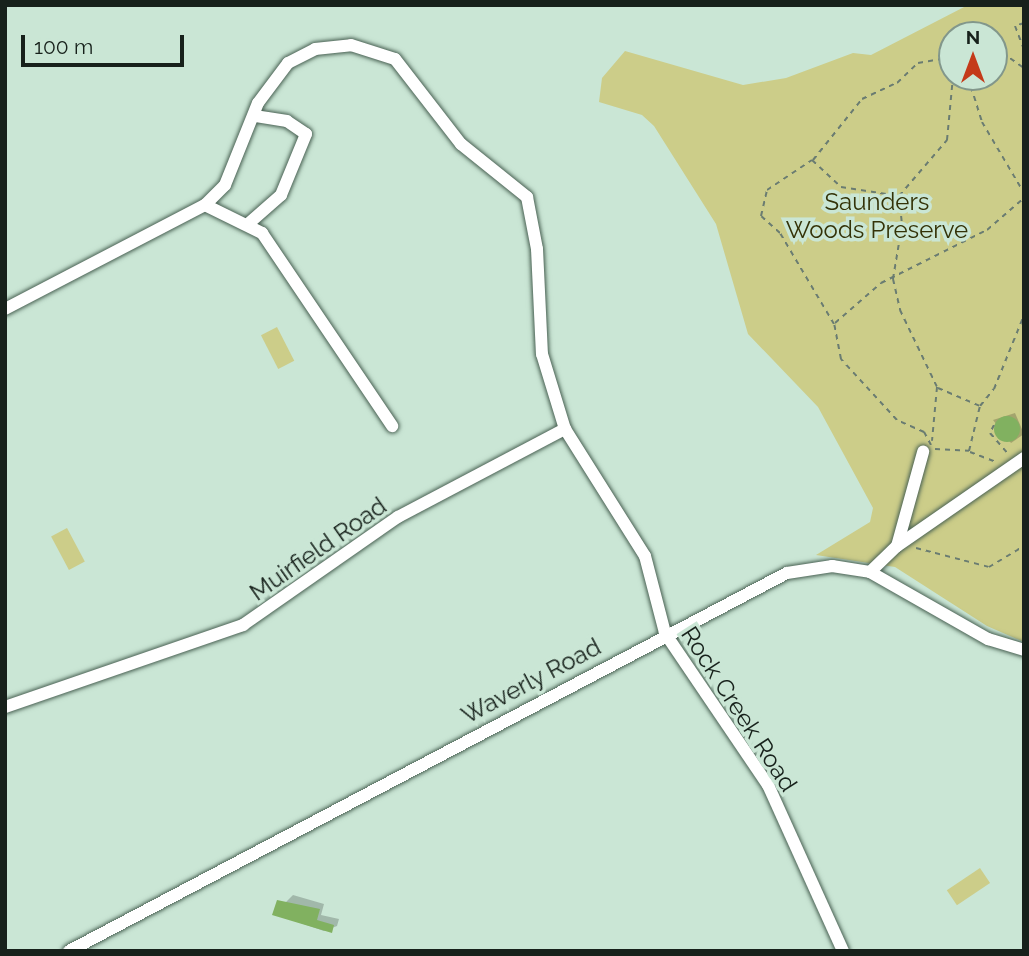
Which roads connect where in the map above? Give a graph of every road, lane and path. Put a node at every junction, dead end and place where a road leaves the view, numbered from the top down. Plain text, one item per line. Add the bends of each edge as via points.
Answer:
1 (1024, 23) edge
2 (1024, 50) edge
3 (1008, 57) edge
4 (938, 59) edge
5 (1024, 68) edge
6 (952, 91) edge
7 (972, 91) edge
8 (254, 116) junction
9 (812, 160) junction
10 (1024, 193) edge
11 (899, 196) junction
12 (1024, 198) edge
13 (205, 205) junction
14 (248, 224) junction
15 (893, 279) junction
16 (5, 309) edge
17 (1024, 315) edge
18 (834, 324) junction
19 (937, 387) junction
20 (980, 407) junction
21 (994, 425) dead end
22 (392, 426) dead end
23 (565, 429) junction
24 (932, 441) junction
25 (969, 451) junction
26 (923, 452) dead end
27 (1024, 458) edge
28 (900, 544) junction
29 (1024, 547) edge
30 (870, 572) junction
31 (665, 633) junction
32 (1024, 650) edge
33 (5, 707) edge
34 (69, 951) edge
35 (843, 951) edge

1 - 2 path via 1015,29
3 - 5 path
4 - 9 path via 918,63 897,83 862,99
6 - 11 path via 947,140
7 - 10 path via 982,122
8 - 13 street, Rock Creek Road via 225,186
8 - 14 street via 287,121 306,134 281,195
8 - 23 street, Rock Creek Road via 274,76 305,53 351,45 395,59 461,144 527,197 537,249 542,354
9 - 11 path via 841,187
9 - 18 path via 767,190 761,216 780,233
11 - 15 path via 902,225
12 - 15 path via 987,230
13 - 14 street
13 - 16 street, Rock Creek Road
14 - 22 street via 262,233
15 - 18 path via 853,302
15 - 19 path
17 - 20 path via 993,389
18 - 24 path via 841,359 897,420
19 - 20 path
19 - 24 path
20 - 25 path
21 - 25 path via 990,433 1008,459 990,462
23 - 31 street, Rock Creek Road via 646,556
23 - 33 street, Muirfield Road via 398,517 243,625
24 - 25 path via 946,453
26 - 28 street
27 - 28 street
28 - 29 path via 989,567
28 - 30 street
30 - 31 street, Waverly Road via 801,569
30 - 32 street, Waverly Road via 988,639
31 - 34 street, Waverly Road
31 - 35 street, Rock Creek Road via 768,785

